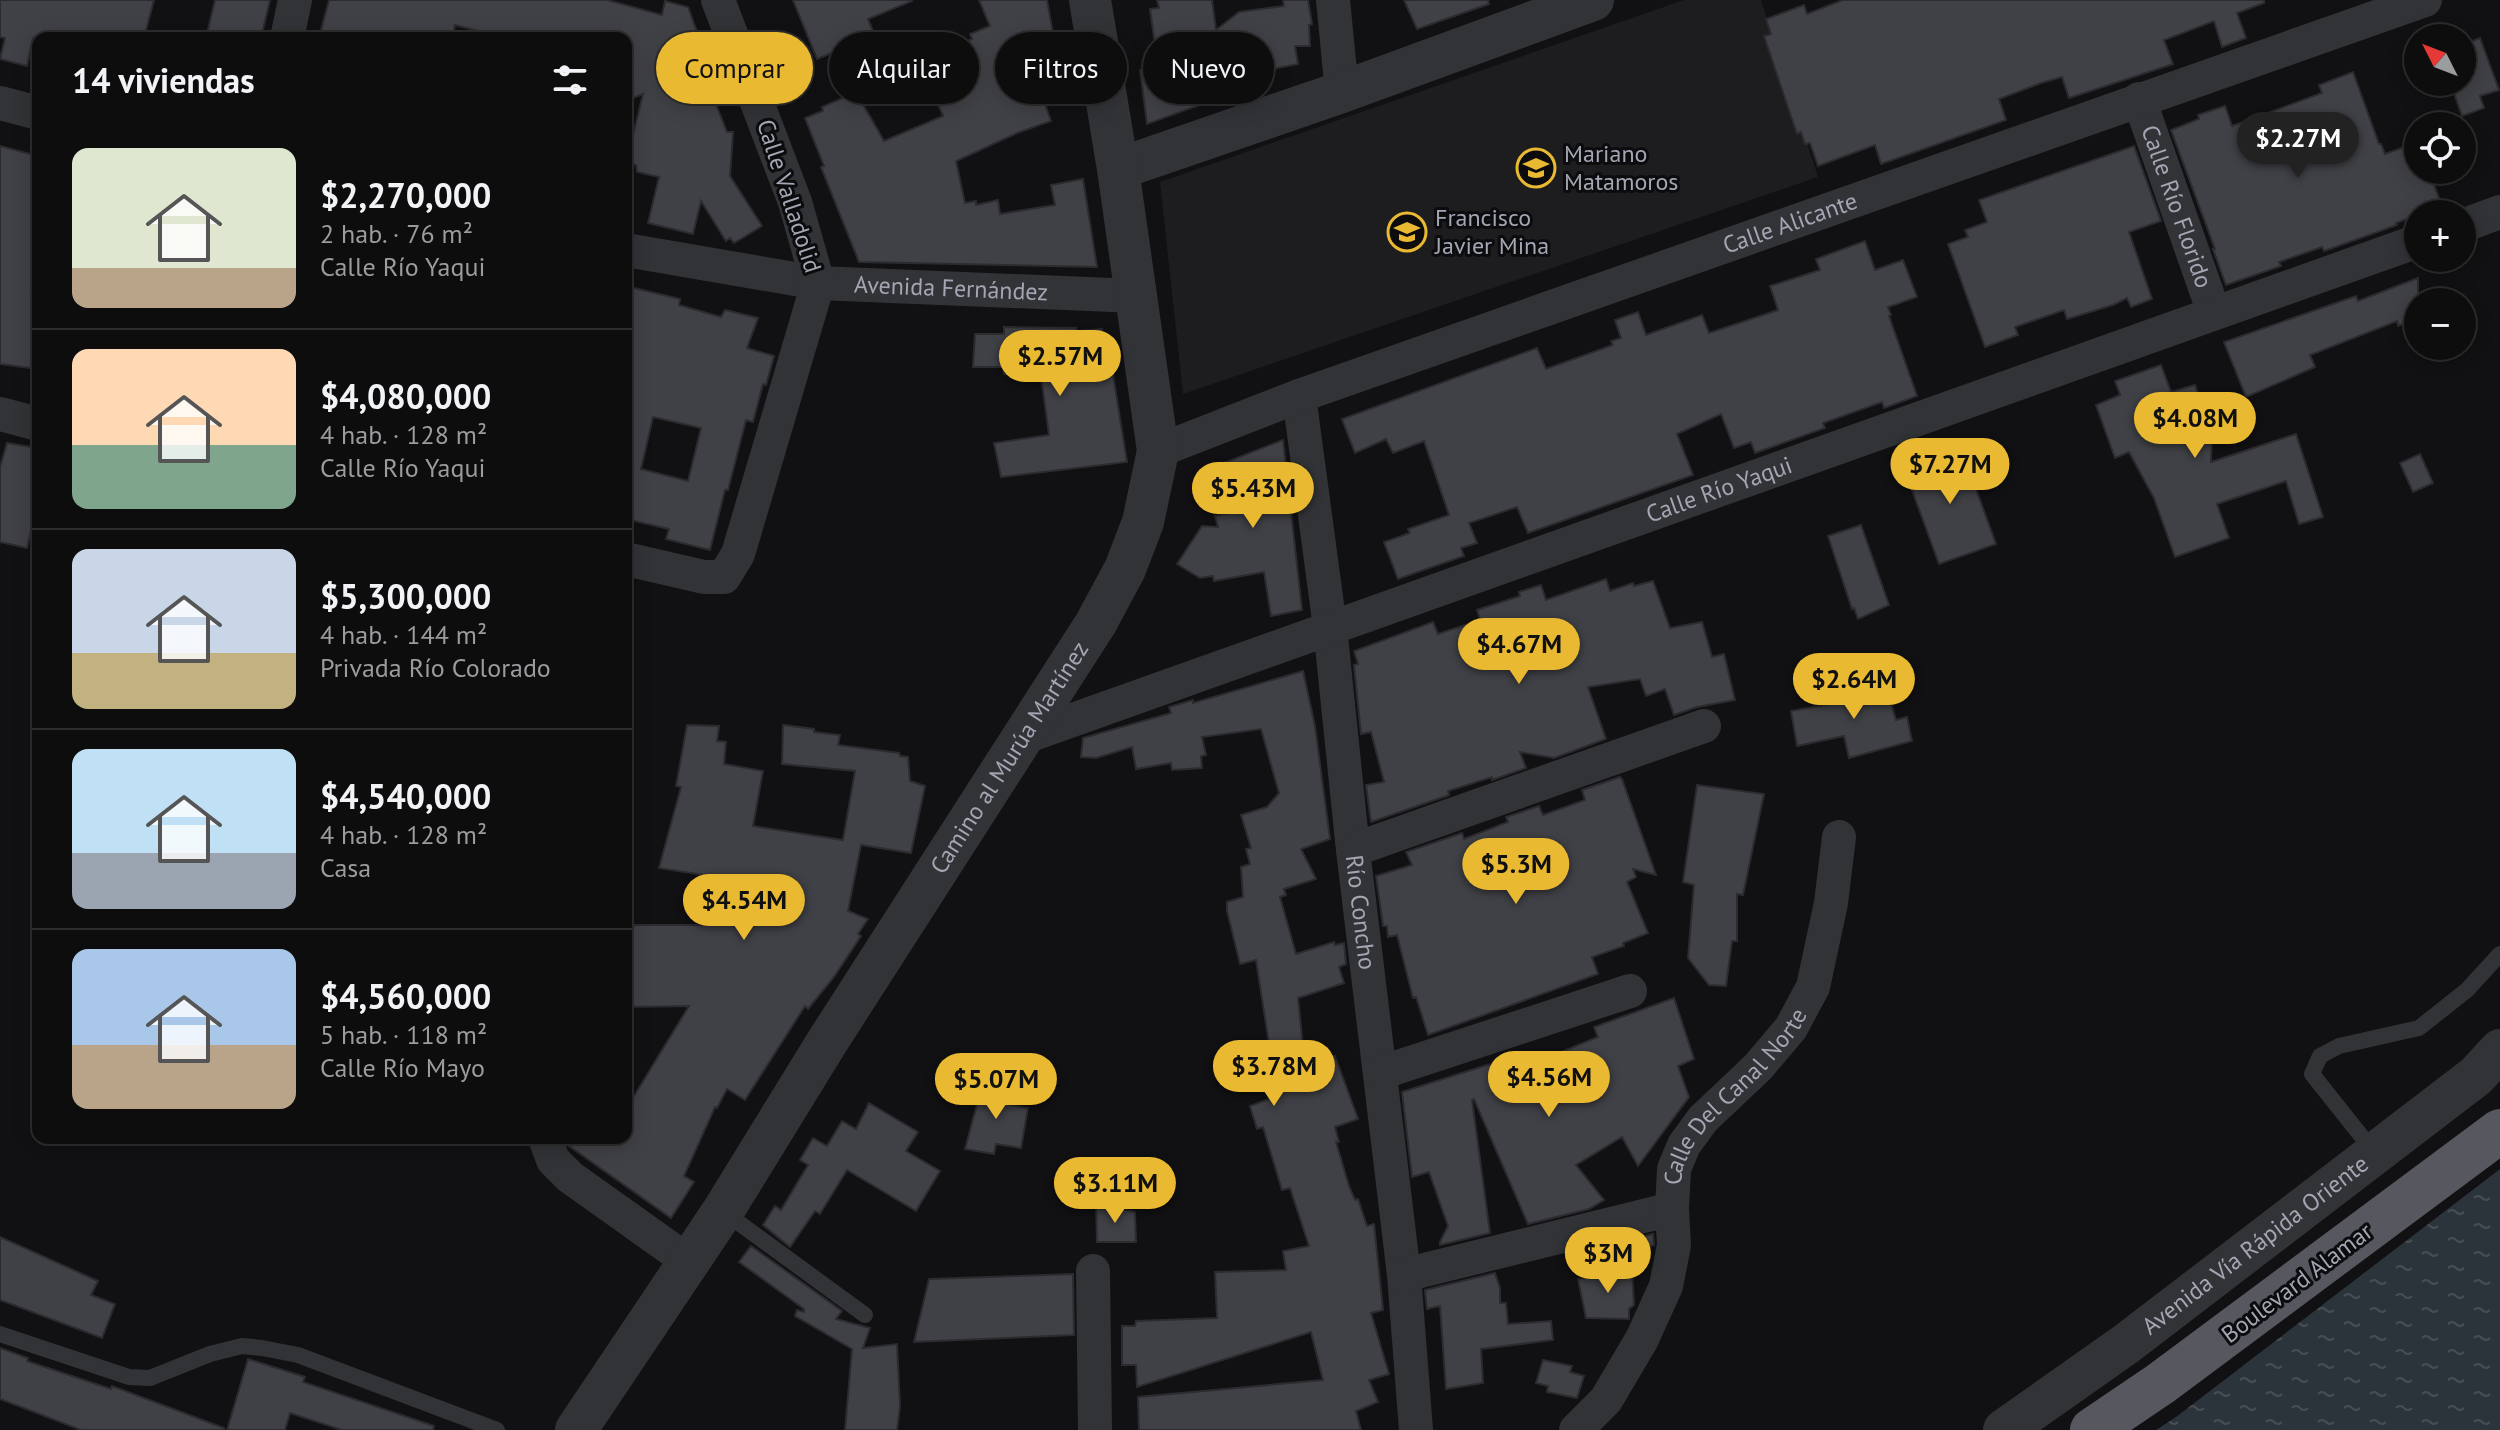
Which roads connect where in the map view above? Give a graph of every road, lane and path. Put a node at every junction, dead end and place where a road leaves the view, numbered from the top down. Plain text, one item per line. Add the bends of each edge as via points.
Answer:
1 (295, 0) edge
2 (718, 0) edge
3 (1090, 0) edge
4 (1333, 0) edge
5 (1593, 0) edge
6 (2425, 0) edge
7 (288, 32) edge
8 (1342, 92) junction
9 (2139, 99) junction
10 (0, 103) edge
11 (32, 111) edge
12 (1118, 169) junction
13 (2500, 212) edge
14 (2476, 221) edge
15 (2404, 246) edge
16 (632, 251) edge
17 (818, 283) junction
18 (1137, 296) junction
19 (2214, 313) junction
20 (1299, 396) junction
21 (0, 414) edge
22 (32, 422) edge
23 (1158, 451) junction
24 (632, 560) edge
25 (1330, 627) junction
26 (1704, 726) dead end
27 (1022, 738) junction
28 (1839, 837) dead end
29 (1353, 850) junction
30 (2500, 954) edge
31 (1630, 991) dead end
32 (2500, 1050) edge
33 (1380, 1073) junction
34 (2500, 1131) edge
35 (547, 1144) edge
36 (2374, 1152) junction
37 (1672, 1209) junction
38 (723, 1211) junction
39 (688, 1261) junction
40 (1093, 1271) dead end
41 (1404, 1275) junction
42 (865, 1315) dead end
43 (0, 1334) edge
44 (497, 1430) edge
45 (576, 1430) edge
46 (1095, 1430) edge
47 (1416, 1430) edge
48 (1576, 1430) edge
49 (2004, 1430) edge
50 (2092, 1430) edge

1 - 7 street
2 - 17 street, Calle Valladolid via 795,202
3 - 12 street, Camino al Murúa Martínez
4 - 8 street
5 - 8 street
6 - 9 street, Calle Alicante
8 - 12 street
9 - 19 street, Calle Río Florido
9 - 20 street, Calle Alicante
10 - 11 street
12 - 18 street, Camino al Murúa Martínez
13 - 14 street
15 - 19 street, Calle Río Yaqui
16 - 17 street, Avenida Fernández
17 - 18 street, Avenida Fernández
17 - 24 street, Calle Valladolid via 738,554 724,577
18 - 23 street, Camino al Murúa Martínez
19 - 25 street, Calle Río Yaqui
20 - 23 street, Calle Alicante
20 - 25 street, Río Concho
21 - 22 street
23 - 27 street, Camino al Murúa Martínez via 1143,522 1125,569
25 - 27 street, Calle Río Yaqui
25 - 29 street, Río Concho
26 - 29 street
27 - 38 street, Camino al Murúa Martínez
28 - 37 street, Calle Del Canal Norte via 1813,987 1791,1028 1684,1145 1674,1169
29 - 33 street, Río Concho
30 - 36 lane via 2467,990 2419,1028 2339,1046 2320,1056 2312,1074
31 - 33 street
32 - 36 street, Avenida Vía Rápida Oriente via 2476,1076
33 - 41 street, Río Concho
34 - 50 highway, Boulevard Alamar
35 - 39 street via 553,1160 570,1177
36 - 49 street, Avenida Vía Rápida Oriente via 2126,1344
37 - 41 street
37 - 48 street, Calle Del Canal Norte via 1674,1245 1666,1286 1606,1400
38 - 39 street, Camino al Murúa Martínez
38 - 42 lane
39 - 45 street, Camino al Murúa Martínez
40 - 46 street
41 - 47 street, Río Concho
43 - 44 lane via 129,1377 150,1378 242,1346 274,1350

